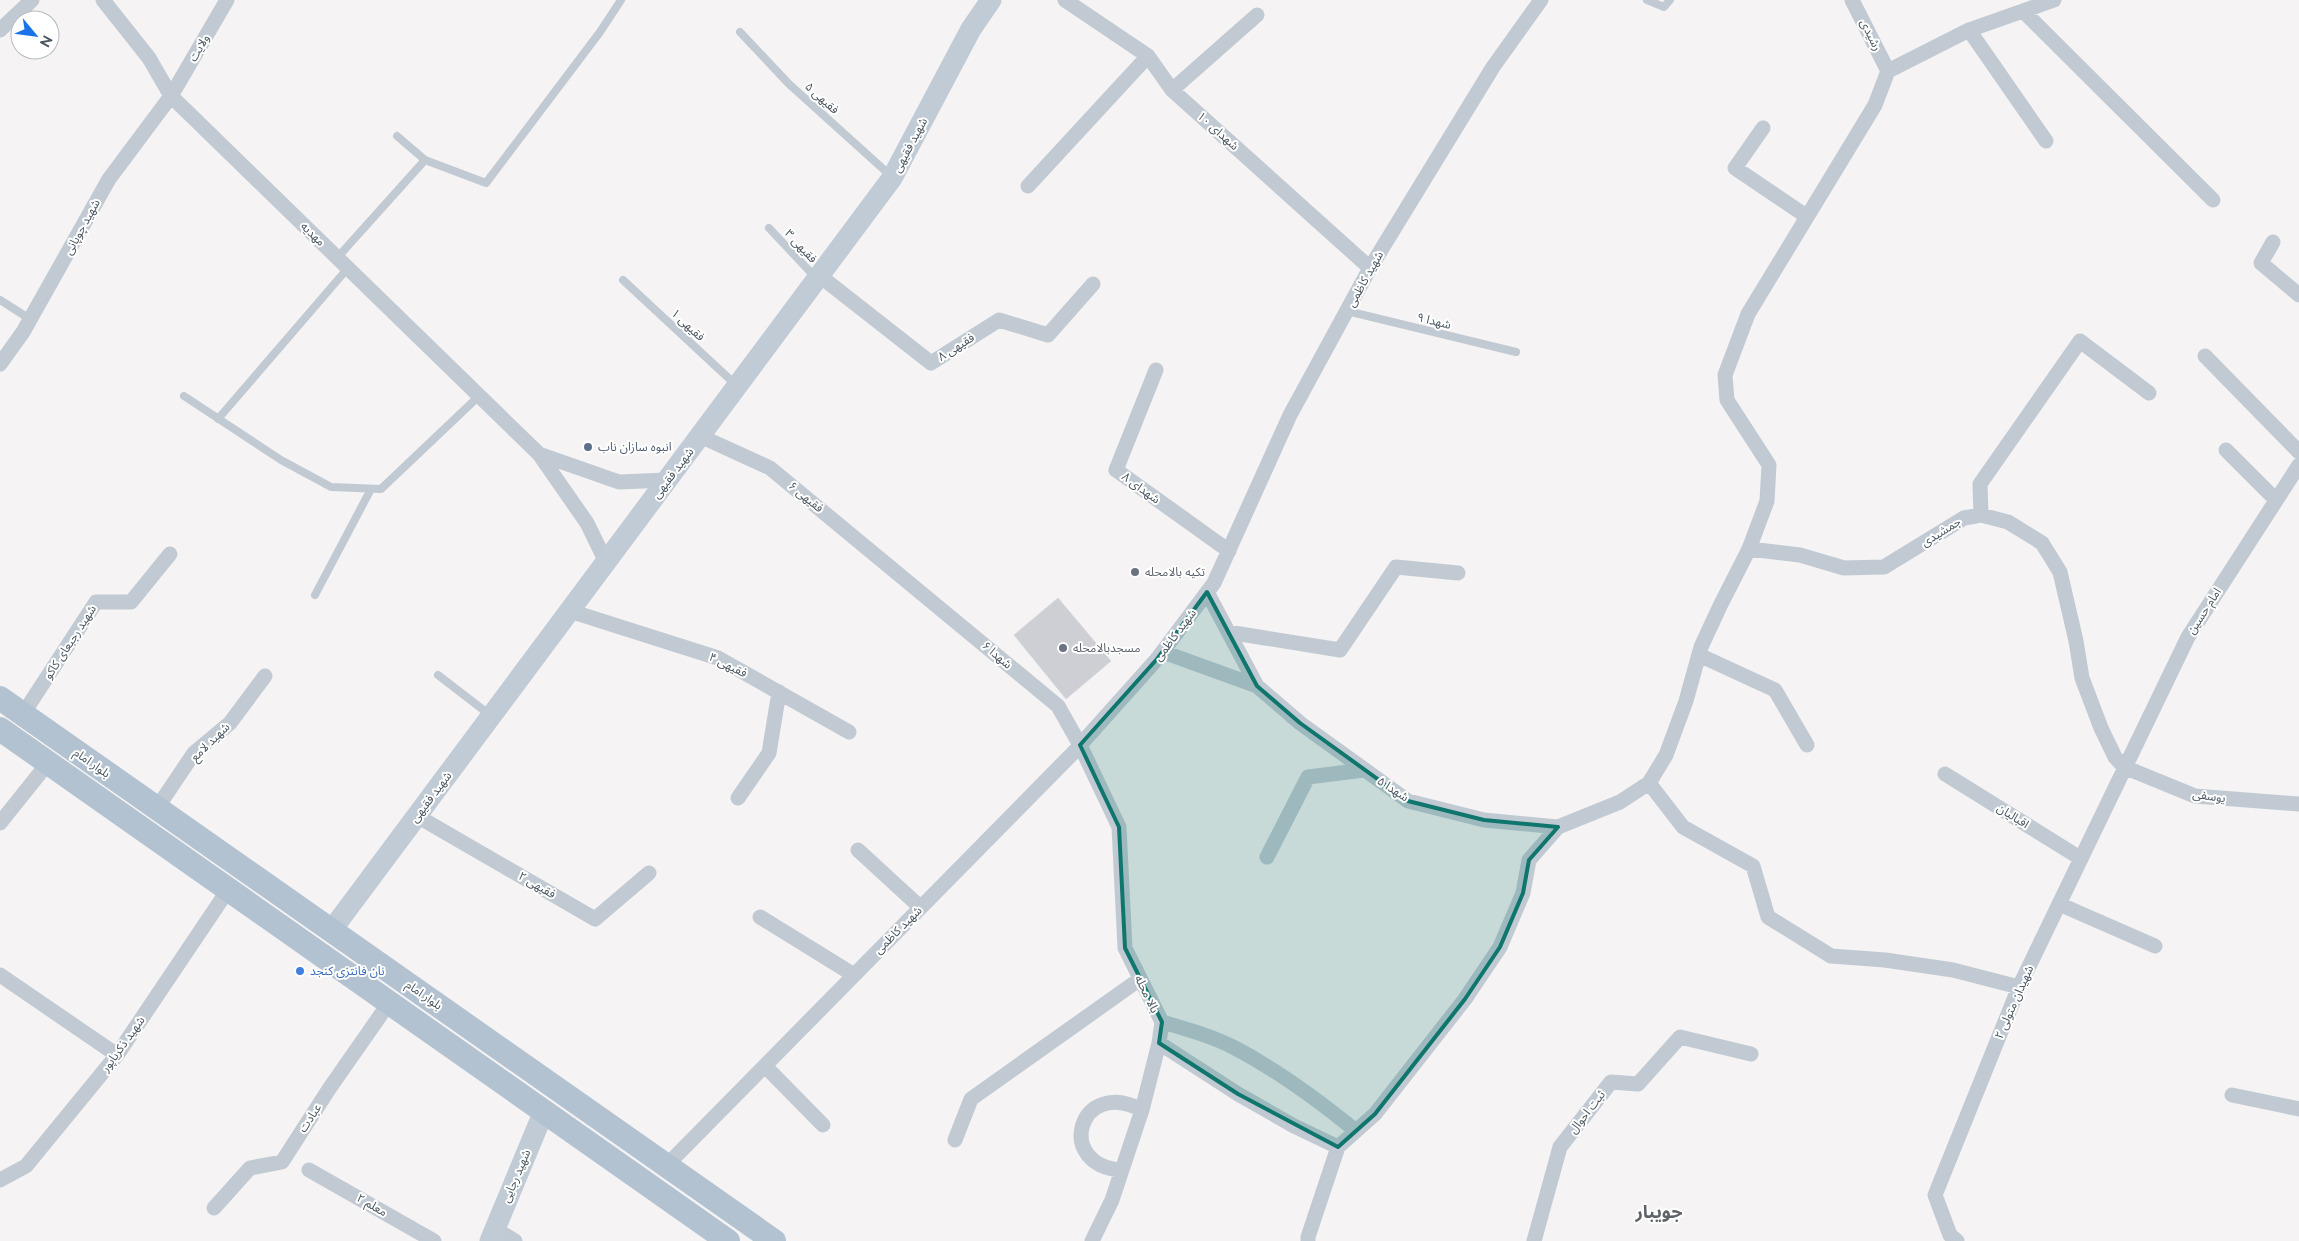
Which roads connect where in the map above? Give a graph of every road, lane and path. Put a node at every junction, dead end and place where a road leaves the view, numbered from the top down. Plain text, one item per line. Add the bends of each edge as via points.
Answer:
1 (32, 0) edge
2 (102, 0) edge
3 (227, 0) edge
4 (621, 0) edge
5 (991, 0) edge
6 (1065, 0) edge
7 (1541, 0) edge
8 (1647, 0) edge
9 (1670, 0) edge
10 (1852, 0) edge
11 (2054, 0) edge
12 (2023, 11) junction
13 (1257, 15) dead end
14 (0, 30) edge
15 (1969, 30) junction
16 (740, 32) dead end
17 (1148, 56) junction
18 (1888, 71) junction
19 (1172, 90) junction
20 (171, 96) junction
21 (1763, 128) dead end
22 (397, 136) dead end
23 (2046, 141) dead end
24 (425, 160) junction
25 (892, 178) junction
26 (1028, 186) dead end
27 (2213, 200) dead end
28 (1806, 216) junction
29 (769, 228) dead end
30 (2273, 242) dead end
31 (343, 263) junction
32 (1370, 268) junction
33 (818, 277) junction
34 (623, 280) dead end
35 (1093, 284) dead end
36 (2299, 295) edge
37 (0, 300) edge
38 (1347, 311) junction
39 (30, 319) junction
40 (1516, 352) dead end
41 (2205, 356) dead end
42 (0, 364) edge
43 (1156, 370) dead end
44 (737, 386) junction
45 (2149, 393) dead end
46 (184, 396) dead end
47 (479, 396) junction
48 (218, 419) junction
49 (700, 436) junction
50 (2226, 450) dead end
51 (2299, 452) edge
52 (539, 454) junction
53 (2299, 465) edge
54 (667, 480) junction
55 (371, 489) junction
56 (2276, 500) junction
57 (1981, 515) junction
58 (1750, 549) junction
59 (1228, 551) junction
60 (170, 554) dead end
61 (606, 562) junction
62 (1458, 573) dead end
63 (902, 576) joint
64 (1207, 592) junction
65 (315, 594) dead end
66 (570, 611) junction
67 (1228, 632) junction
68 (1162, 652) junction
69 (1699, 655) junction
70 (438, 675) dead end
71 (265, 676) dead end
72 (1257, 686) junction
73 (779, 692) junction
74 (0, 698) edge
75 (23, 714) junction
76 (491, 716) junction
77 (0, 729) edge
78 (849, 732) dead end
79 (1080, 745) junction
80 (1807, 745) dead end
81 (48, 763) junction
82 (2124, 766) junction
83 (1364, 770) junction
84 (1945, 774) dead end
85 (1649, 783) junction
86 (738, 798) dead end
87 (2299, 804) edge
88 (157, 808) junction
89 (417, 816) junction
90 (0, 823) edge
91 (1558, 827) junction
92 (858, 850) dead end
93 (1267, 858) dead end
94 (2080, 858) junction
95 (649, 873) dead end
96 (228, 890) junction
97 (2059, 904) junction
98 (920, 907) junction
99 (760, 917) dead end
100 (331, 931) junction
101 (2155, 946) dead end
102 (315, 951) junction
103 (854, 974) junction
104 (0, 975) edge
105 (1140, 980) junction
106 (2019, 987) junction
107 (389, 1003) junction
108 (1162, 1022) junction
109 (1159, 1043) junction
110 (1751, 1054) dead end
111 (117, 1055) junction
112 (765, 1066) junction
113 (560, 1091) junction
114 (2232, 1095) dead end
115 (2299, 1109) edge
116 (1142, 1110) junction
117 (544, 1112) junction
118 (823, 1125) dead end
119 (1356, 1131) junction
120 (955, 1140) dead end
121 (1338, 1147) junction
122 (667, 1165) junction
123 (309, 1170) dead end
124 (1122, 1170) junction
125 (0, 1180) edge
126 (214, 1208) dead end
127 (492, 1235) edge
128 (434, 1241) edge
129 (515, 1241) edge
130 (728, 1241) edge
131 (774, 1241) edge
132 (1092, 1241) edge
133 (1308, 1241) edge
134 (1534, 1241) edge
135 (1957, 1241) edge

1 - 14 street
2 - 20 street, مهدیه via 148,58
3 - 20 street, ولایت
4 - 24 lane via 486,183
5 - 25 main road, شهید فقیهی via 971,29
6 - 17 street, شهدای ۱۰
7 - 32 street, شهید کاظمی via 1493,67
8 - 9 lane via 1664,6
10 - 18 street, رشیدی
11 - 12 street
12 - 15 street
12 - 27 street
13 - 19 street
15 - 18 street
15 - 23 street
16 - 25 lane, فقیهی ۵ via 789,84
17 - 19 street, شهدای ۱۰
17 - 26 street
18 - 28 street via 1875,105
19 - 32 street, شهدای ۱۰
20 - 31 street, مهدیه
20 - 39 street, شهید چوپانی via 109,179
21 - 28 street via 1735,168
22 - 24 lane
24 - 31 lane
25 - 33 main road, شهید فقیهی
28 - 58 street via 1748,314 1725,375 1727,400 1769,465 1767,501
29 - 33 lane, فقیهی ۳
30 - 36 street via 2261,262
31 - 47 street, مهدیه
31 - 48 lane
32 - 38 street, شهید کاظمی
33 - 35 street, فقیهی ۸ via 931,363 999,320 1048,335
33 - 44 main road, شهید فقیهی
34 - 44 lane, فقیهی ۱
37 - 39 lane
38 - 40 lane, شهدا ۹
38 - 59 street, شهید کاظمی via 1290,416
39 - 42 street, شهید چوپانی
41 - 51 street
43 - 59 street, شهدای ۸ via 1116,470
44 - 49 main road, شهید فقیهی
45 - 57 street via 2080,341 1980,484
46 - 48 lane
47 - 52 street, مهدیه
47 - 55 lane via 381,489
48 - 55 lane via 281,460 331,487
49 - 54 main road, شهید فقیهی
49 - 63 street, فقیهی ۶ via 770,468
50 - 56 street
52 - 54 street via 619,482
52 - 61 street via 587,523
53 - 56 street, امام حسین
54 - 61 main road, شهید فقیهی
55 - 65 lane
56 - 82 street, امام حسین via 2188,636
57 - 58 street, جمشیدی via 1964,518 1884,567 1844,568 1800,555
57 - 82 street via 2008,522 2042,543 2060,572 2082,678 2101,728 2115,757
58 - 69 street
59 - 64 street, شهید کاظمی
60 - 75 street, شهید رجبعای کاکو via 131,602 96,602
61 - 66 main road, شهید فقیهی
62 - 67 street via 1396,567 1340,650
63 - 79 street, شهدا ۶ via 1058,706
64 - 67 street, شهدا ۵
64 - 68 street, شهید کاظمی
66 - 73 street, فقیهی ۴ via 718,658
66 - 76 main road, شهید فقیهی
67 - 72 street, شهدا ۵
68 - 72 street, شهدا ۵
68 - 79 street, شهید کاظمی
69 - 80 street via 1774,690
69 - 85 street via 1666,755
70 - 76 lane
71 - 88 street, شهید لامع via 230,723 194,754
72 - 83 street, شهدا ۵ via 1300,723
73 - 78 street, فقیهی ۴
73 - 86 street via 769,753
74 - 75 main road, بلوار امام
75 - 88 main road, بلوار امام
76 - 89 main road, شهید فقیهی
77 - 81 main road, بلوار امام
79 - 98 street, شهید کاظمی
79 - 105 street, بالا محله via 1119,827 1125,948
81 - 90 street
81 - 96 main road, بلوار امام
82 - 87 street, یوسفی via 2195,796
82 - 94 street, شهیدان متولی ۲
83 - 91 street, شهدا ۵ via 1408,801 1484,820
83 - 93 street via 1308,777
84 - 94 street, اقبالیان
85 - 91 street via 1620,802
85 - 106 street via 1683,827 1753,866 1768,917 1831,956 1953,970
88 - 100 main road, بلوار امام
89 - 95 street, فقیهی ۲ via 595,918
89 - 100 main road, شهید فقیهی
91 - 119 street via 1529,860 1523,893 1500,947 1465,999 1375,1114
92 - 98 street
94 - 97 street, شهیدان متولی ۲
96 - 102 main road, بلوار امام
96 - 111 street, شهید ذکریاپور
97 - 101 street
97 - 106 street, شهیدان متولی ۲
98 - 103 street, شهید کاظمی
99 - 103 street
100 - 102 main road
100 - 113 main road, بلوار امام
102 - 107 main road, بلوار امام
103 - 112 street, شهید کاظمی
104 - 111 street
105 - 108 street, بالا محله
105 - 120 street via 971,1099
106 - 135 street, شهیدان متولی ۲ via 1935,1195 1950,1235
107 - 117 main road, بلوار امام
107 - 126 street, عبادت via 282,1162 250,1168
108 - 109 street, بالا محله
108 - 119 street via 1234,1047 1304,1088
109 - 116 street, بالا محله
109 - 121 street via 1294,1126
110 - 134 street, ثبت احوال via 1680,1037 1638,1084 1611,1082 1560,1147
111 - 125 street, شهید ذکریاپور via 26,1166
112 - 118 street
112 - 122 street, شهید کاظمی
113 - 117 main road
113 - 122 main road, بلوار امام
114 - 115 street
116 - 124 street, بالا محله
116 - 124 street via 1124,1102 1104,1102 1089,1112 1083,1126 1083,1146 1088,1158 1102,1167
117 - 127 main road, شهید رجایی
117 - 130 main road, بلوار امام
119 - 121 street
121 - 133 street
122 - 131 main road, بلوار امام
123 - 128 street, معلم ۲
124 - 132 street, بالا محله
127 - 129 street

